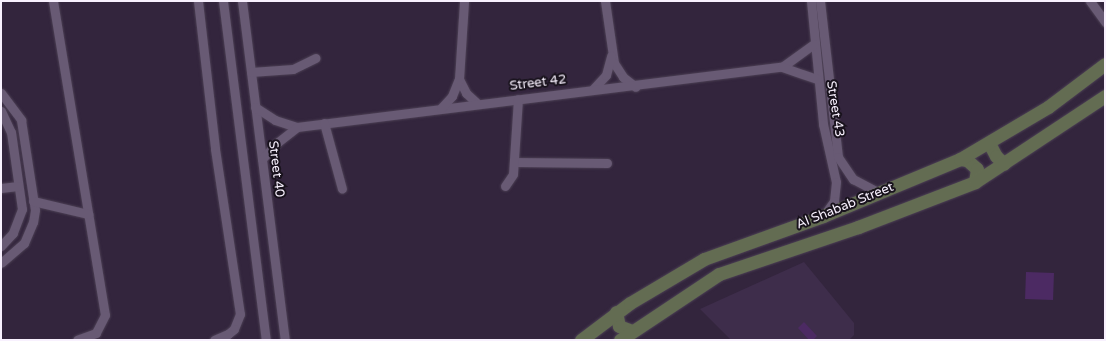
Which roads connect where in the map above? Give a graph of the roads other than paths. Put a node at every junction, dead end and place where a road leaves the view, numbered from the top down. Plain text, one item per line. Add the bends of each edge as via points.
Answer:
1 (53, 1) edge
2 (198, 1) edge
3 (223, 1) edge
4 (242, 1) edge
5 (464, 1) edge
6 (811, 1) edge
7 (820, 1) edge
8 (1090, 1) edge
9 (607, 3) edge
10 (1105, 22) edge
11 (814, 44) junction
12 (612, 55) junction
13 (316, 58) dead end
14 (1105, 63) edge
15 (782, 67) junction
16 (251, 72) junction
17 (459, 79) junction
18 (817, 79) junction
19 (636, 87) junction
20 (592, 89) junction
21 (2, 94) edge
22 (1105, 96) edge
23 (518, 99) junction
24 (478, 104) junction
25 (255, 107) junction
26 (441, 108) junction
27 (1, 111) edge
28 (324, 123) junction
29 (296, 127) junction
30 (989, 143) junction
31 (262, 159) junction
32 (960, 159) junction
33 (514, 162) junction
34 (607, 163) dead end
35 (1004, 164) junction
36 (975, 182) junction
37 (505, 186) dead end
38 (1, 188) edge
39 (18, 188) junction
40 (31, 188) junction
41 (342, 189) dead end
42 (879, 193) junction
43 (33, 201) junction
44 (88, 214) junction
45 (823, 216) junction
46 (1, 246) edge
47 (1, 263) edge
48 (616, 312) junction
49 (632, 331) junction
50 (77, 340) edge
51 (214, 340) edge
52 (266, 340) edge
53 (285, 340) edge
54 (581, 340) edge
55 (620, 340) edge

1 - 44 street
2 - 51 street via 215,149 240,314 234,329
3 - 52 street
4 - 16 street, Street 40
5 - 17 street
6 - 11 street, Street 43
7 - 42 street, Street 43 via 838,157 853,179
8 - 10 street
9 - 12 street
11 - 15 street, Street 42
11 - 18 street, Street 43
12 - 19 street via 623,77
12 - 20 street via 606,75
13 - 16 street via 293,69
14 - 30 street, Al Shabab Street via 1048,107
15 - 18 street, Street 42
15 - 19 street, Street 42
16 - 25 street, Street 40
17 - 24 street via 466,93
17 - 26 street via 452,96
18 - 45 street, Street 43 via 823,124 836,182 834,201
19 - 20 street, Street 42
20 - 23 street, Street 42
21 - 40 street via 21,120
22 - 35 street, Al Shabab Street
23 - 24 street, Street 42
23 - 33 street
24 - 26 street, Street 42
25 - 29 street, Street 42 via 275,120
25 - 31 street, Street 40
26 - 28 street, Street 42
27 - 39 street via 11,132
28 - 29 street, Street 42
28 - 41 street
29 - 31 street
30 - 32 street, Al Shabab Street
30 - 35 street
31 - 53 street, Street 40
32 - 36 street via 967,160 977,169
32 - 42 street, Al Shabab Street
33 - 34 street
33 - 37 street via 513,174
35 - 36 street, Al Shabab Street
36 - 49 street, Al Shabab Street via 858,227 718,274
38 - 39 street
39 - 40 street
39 - 46 street via 22,209 20,217 13,233
40 - 43 street
42 - 45 street, Al Shabab Street
43 - 44 street
43 - 47 street via 35,210 29,233 17,252
44 - 50 street via 104,315 96,333
45 - 48 street, Al Shabab Street via 708,257
48 - 49 street via 619,326
48 - 54 street, Al Shabab Street
49 - 55 street, Al Shabab Street

